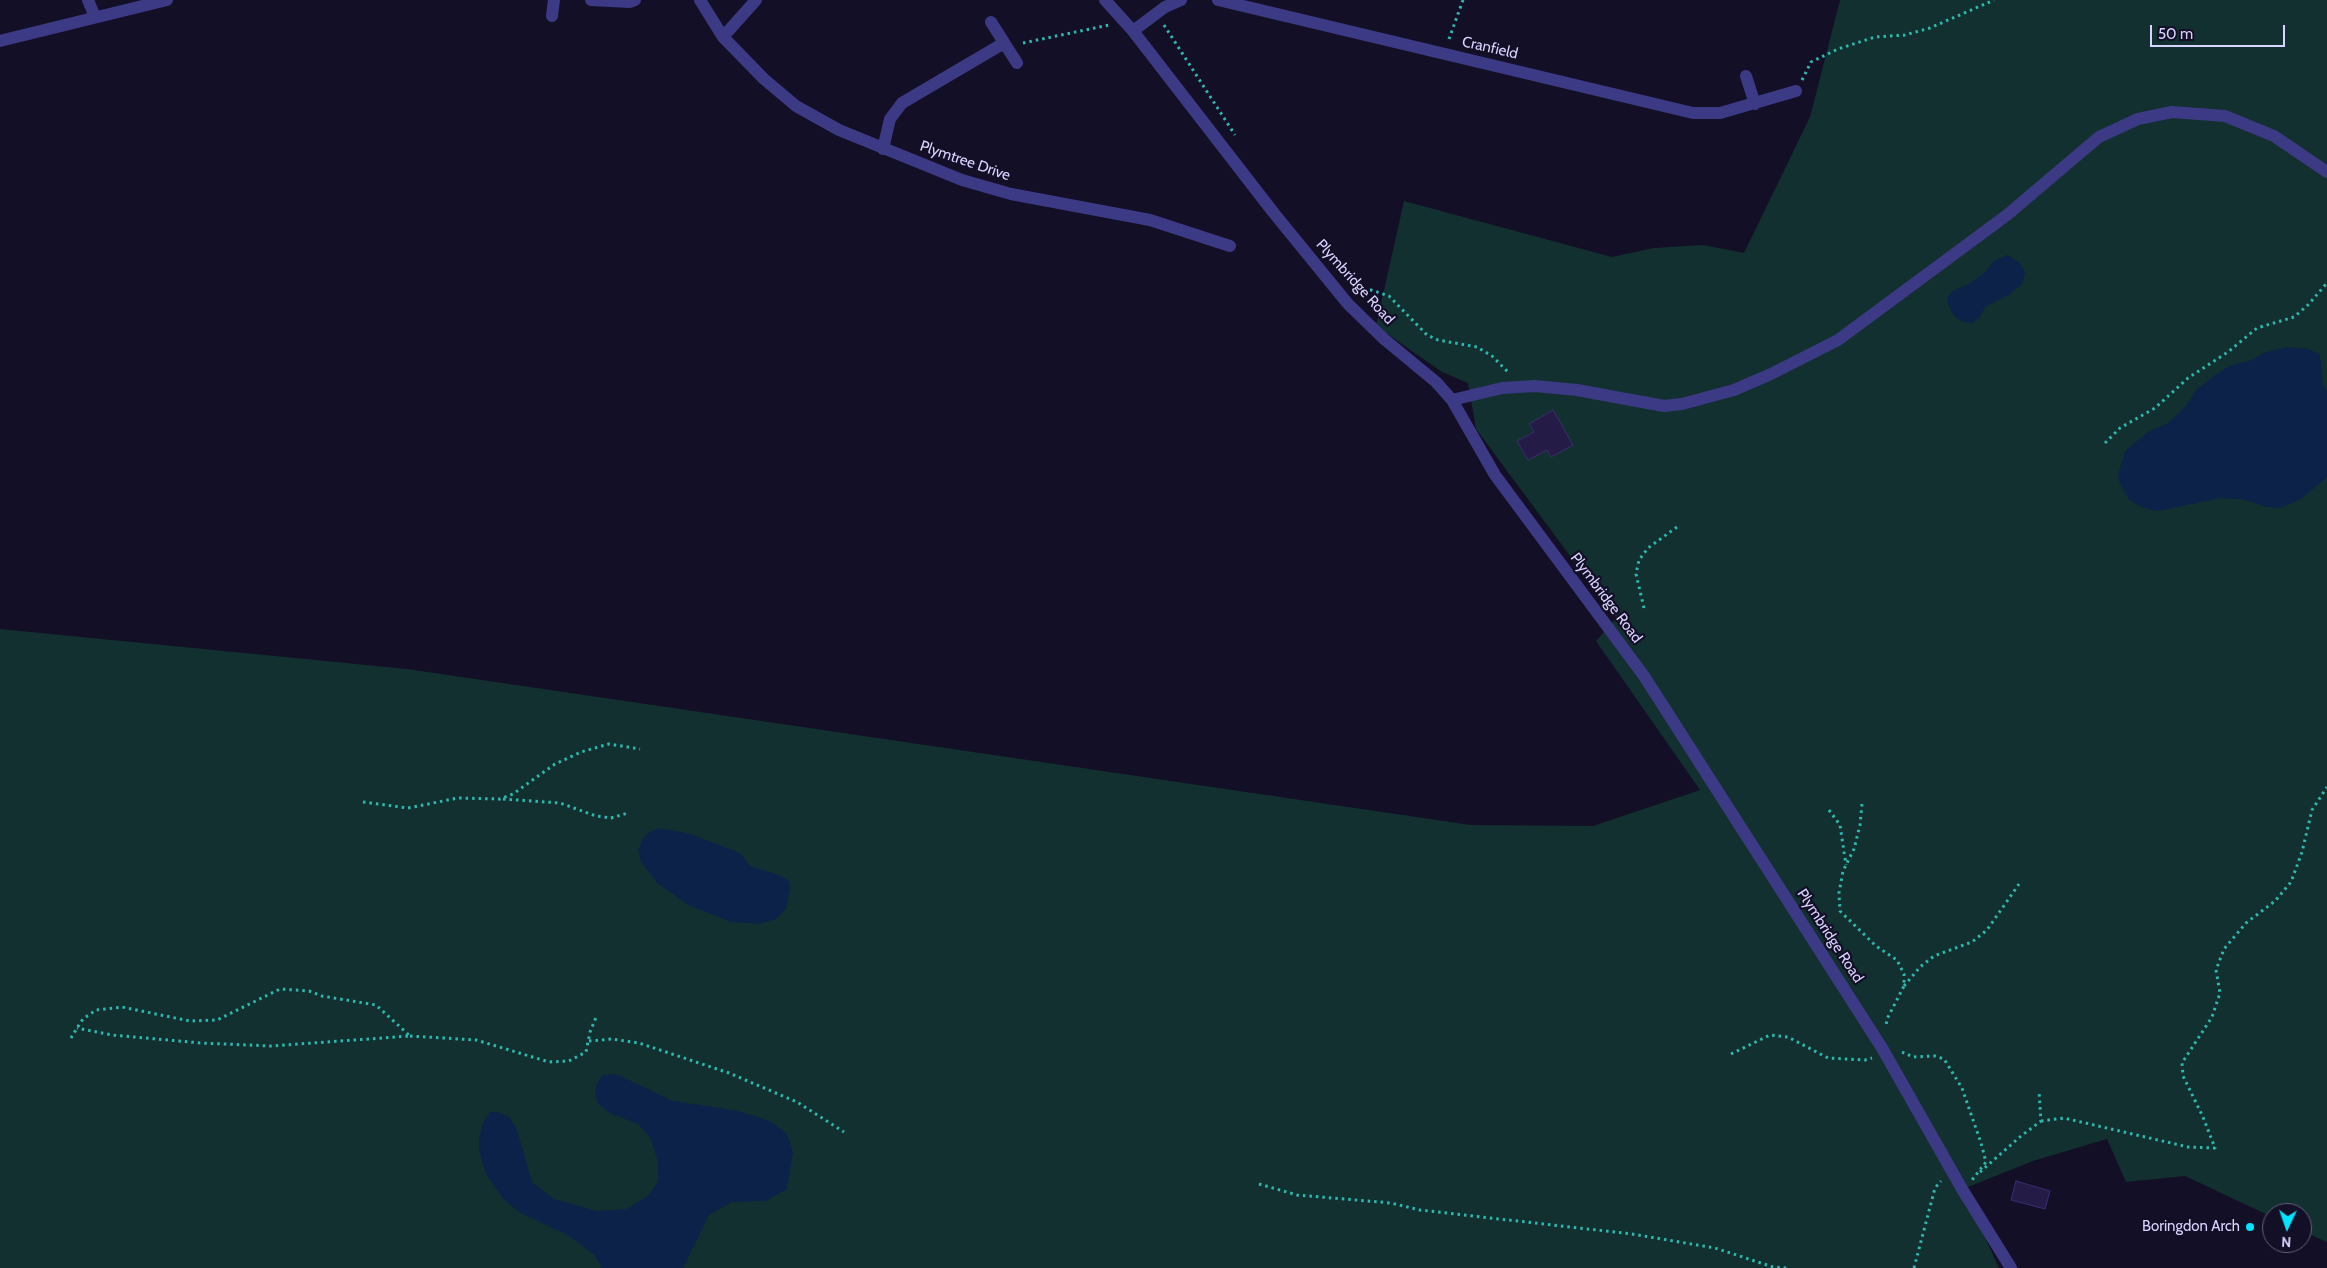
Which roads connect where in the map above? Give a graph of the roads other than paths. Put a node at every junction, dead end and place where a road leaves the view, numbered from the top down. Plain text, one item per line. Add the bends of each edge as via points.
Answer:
1 (88, 0) edge
2 (167, 0) edge
3 (554, 0) edge
4 (591, 0) edge
5 (635, 0) edge
6 (700, 0) edge
7 (756, 0) edge
8 (1105, 0) edge
9 (1181, 0) edge
10 (1218, 0) edge
11 (552, 16) dead end
12 (95, 17) junction
13 (991, 22) dead end
14 (1129, 26) junction
15 (723, 37) junction
16 (0, 41) edge
17 (1005, 45) junction
18 (1017, 63) dead end
19 (1746, 76) dead end
20 (1796, 91) road end
21 (1755, 104) junction
22 (883, 149) junction
23 (2327, 172) edge
24 (1230, 246) dead end
25 (1452, 400) junction
26 (2011, 1268) edge

1 - 12 street
2 - 12 street
3 - 11 street
4 - 5 street
6 - 15 street, Plymtree Drive
7 - 15 street
8 - 14 street, Plymbridge Road
9 - 14 street
10 - 21 street, Cranfield via 1693,113 1720,113
12 - 16 street
13 - 17 street
14 - 25 street, Plymbridge Road via 1343,298
15 - 22 street, Plymtree Drive via 796,106
17 - 18 street
17 - 22 street via 902,103 890,119
19 - 21 street
20 - 21 street, Cranfield
22 - 24 street, Plymtree Drive via 978,185 1150,220
23 - 25 street via 2274,136 2225,116 2172,112 2138,119 2100,137 2007,215 1838,340 1734,390 1664,406 1535,386 1502,388
25 - 26 street, Plymbridge Road via 1494,475 1644,676 1882,1048

